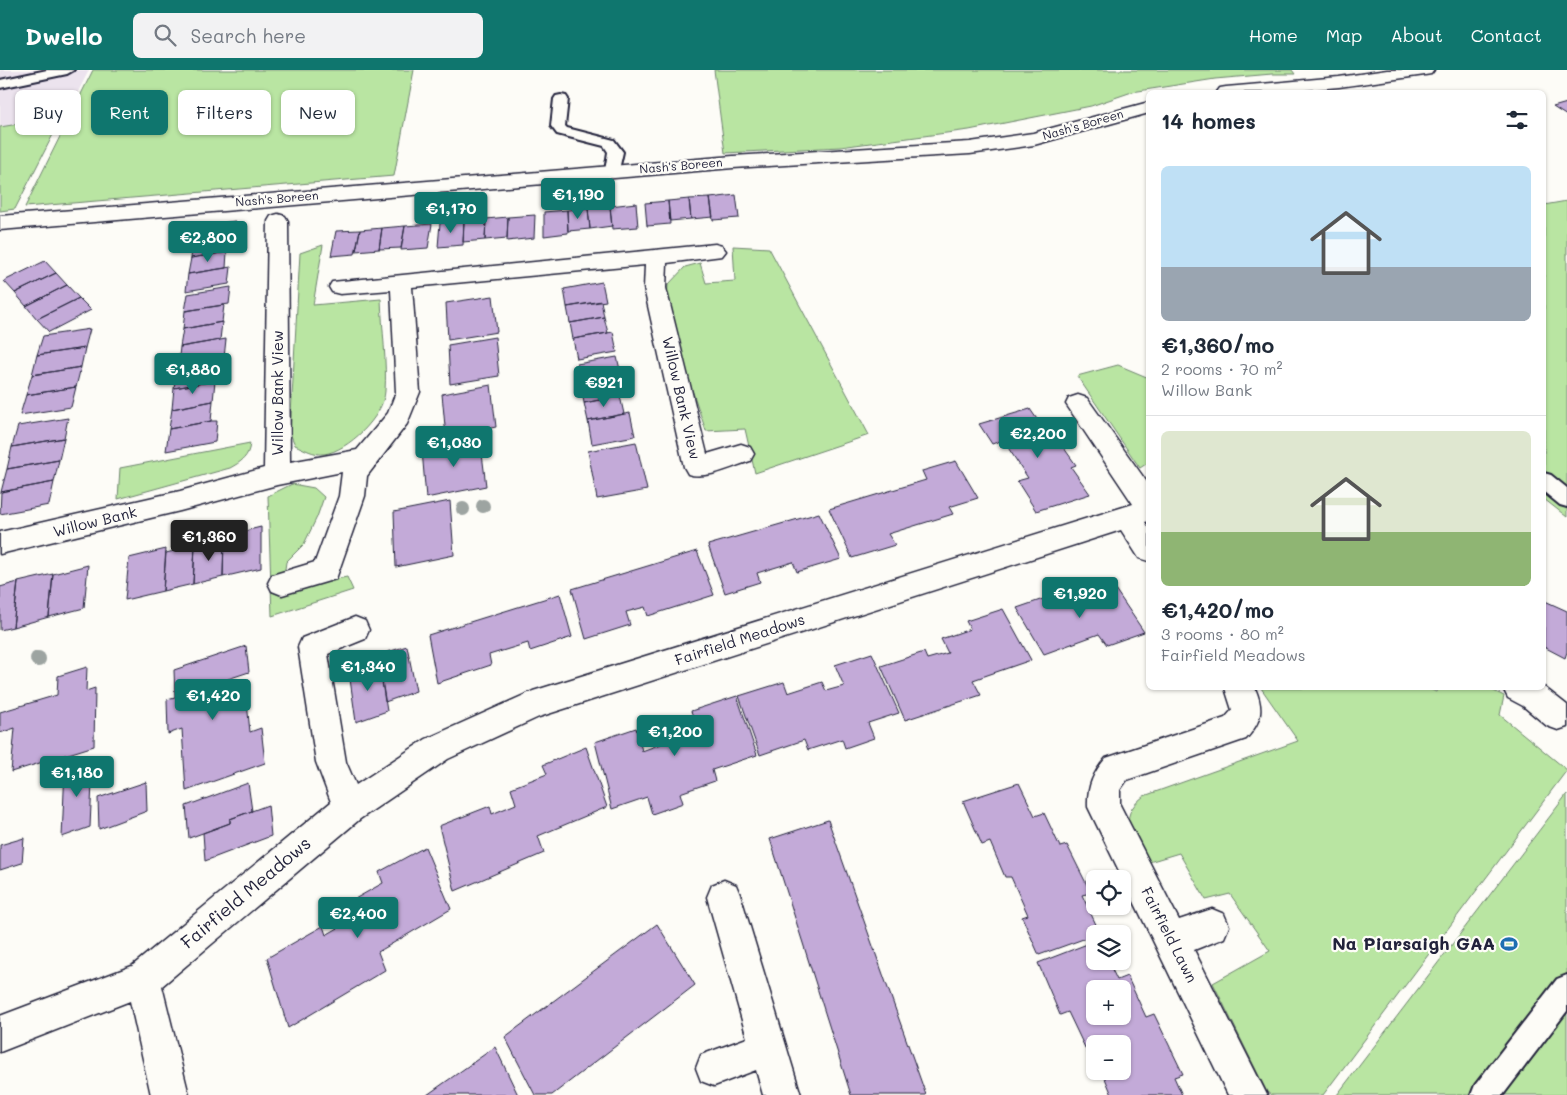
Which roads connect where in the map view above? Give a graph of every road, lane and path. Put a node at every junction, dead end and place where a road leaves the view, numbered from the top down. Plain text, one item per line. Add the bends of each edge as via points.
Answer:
1 (68, 70) edge
2 (1425, 70) edge
3 (0, 84) edge
4 (1249, 90) edge
5 (560, 99) dead end
6 (1146, 108) edge
7 (613, 171) junction
8 (278, 221) dead end
9 (0, 223) edge
10 (716, 251) dead end
11 (656, 256) junction
12 (401, 281) junction
13 (340, 287) dead end
14 (1078, 404) dead end
15 (741, 454) dead end
16 (365, 458) junction
17 (278, 475) junction
18 (1546, 483) edge
19 (1567, 499) edge
20 (1141, 511) edge
21 (1146, 535) edge
22 (0, 543) edge
23 (282, 583) dead end
24 (355, 630) dead end
25 (1241, 690) edge
26 (1522, 690) edge
27 (1558, 716) dead end
28 (349, 808) junction
29 (724, 897) dead end
30 (1212, 926) dead end
31 (1172, 940) junction
32 (143, 979) junction
33 (1567, 989) edge
34 (0, 1034) edge
35 (768, 1048) junction
36 (714, 1068) dead end
37 (170, 1095) edge
38 (782, 1095) edge
39 (1248, 1095) edge
40 (1485, 1095) edge

1 - 3 lane
2 - 4 street
5 - 7 lane via 558,126 562,131 609,143 616,152
6 - 7 street, Nash's Boreen via 1034,139 970,148
7 - 9 street, Nash's Boreen
8 - 17 street, Willow Bank View
10 - 11 street
11 - 12 street
11 - 15 street, Willow Bank View via 655,288 697,467
12 - 13 street
12 - 16 street via 408,392 398,417
14 - 20 street
16 - 17 street, Willow Bank View
16 - 23 street via 354,474 352,496 326,571
17 - 22 street, Willow Bank
18 - 19 lane
20 - 21 street
20 - 28 street, Fairfield Meadows via 533,705 437,749
24 - 28 street via 312,646 331,762
25 - 31 street, Fairfield Lawn via 1248,706 1245,719 1235,728 1117,769 1102,791 1104,807
26 - 27 street
28 - 32 street, Fairfield Meadows
29 - 35 street
30 - 31 street
31 - 39 street, Fairfield Lawn
32 - 34 street, Fairfield Meadows
32 - 37 street
33 - 40 lane
35 - 36 street
35 - 38 street

